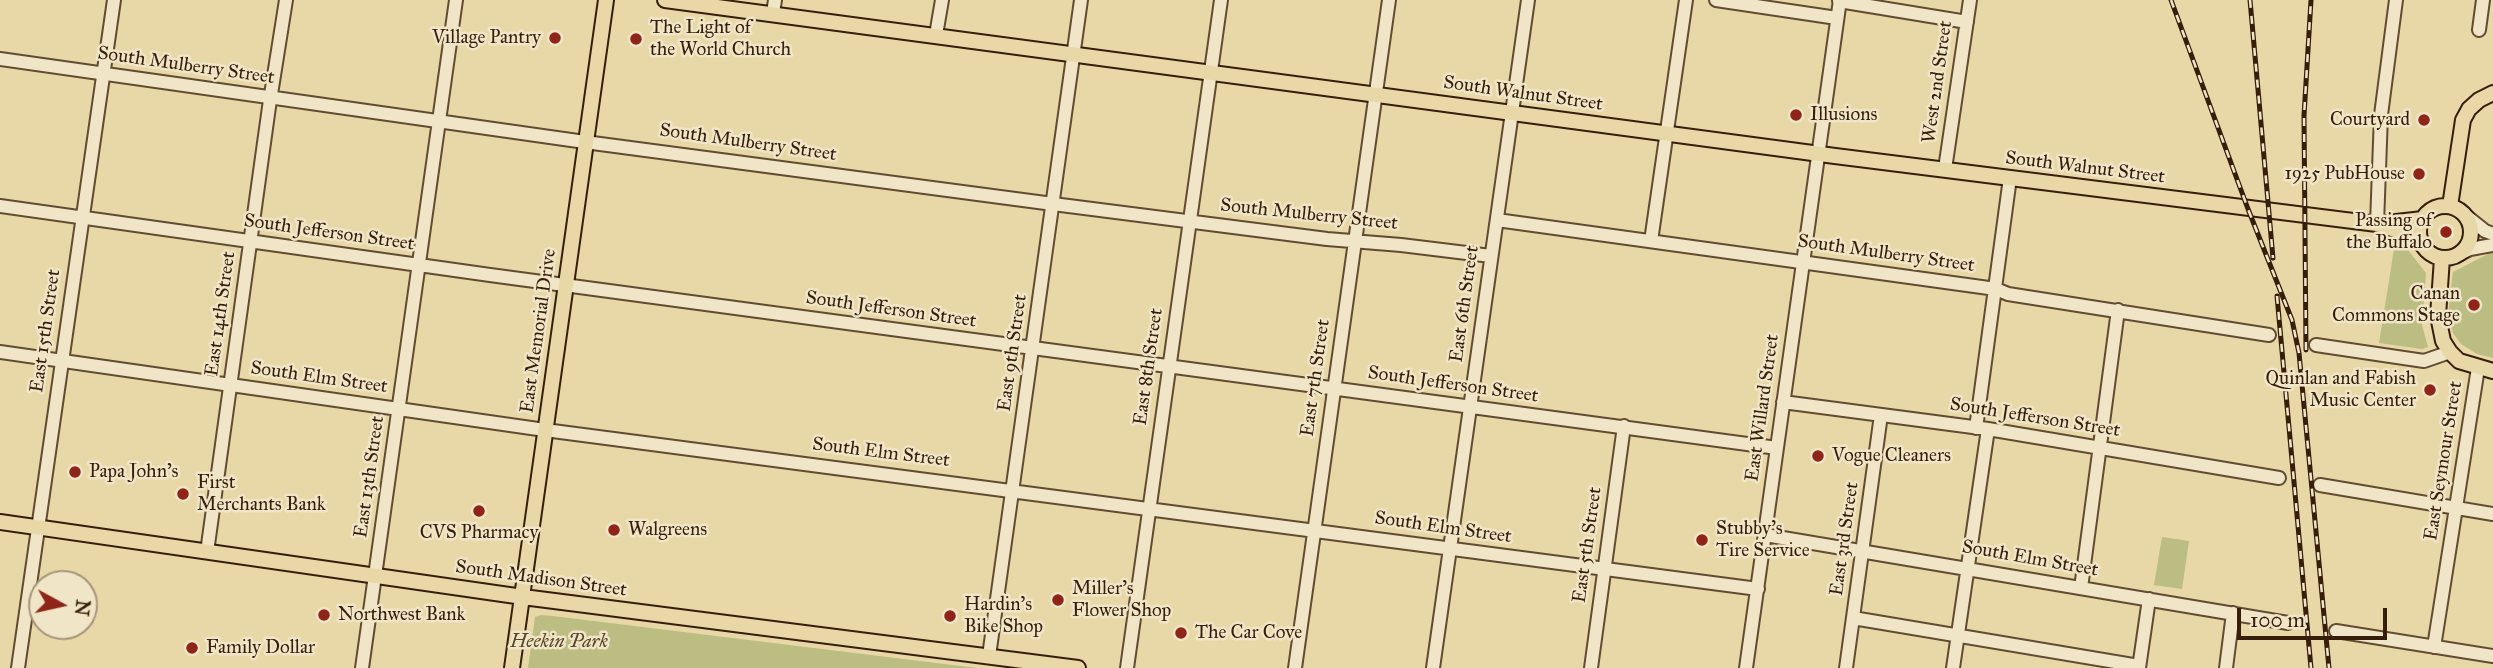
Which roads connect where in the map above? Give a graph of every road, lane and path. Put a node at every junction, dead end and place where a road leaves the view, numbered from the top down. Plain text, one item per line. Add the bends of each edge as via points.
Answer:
1 (114, 0) edge
2 (286, 0) edge
3 (456, 0) edge
4 (606, 0) edge
5 (665, 0) edge
6 (942, 0) edge
7 (1081, 0) edge
8 (1221, 0) edge
9 (1389, 0) edge
10 (1528, 0) edge
11 (1686, 0) edge
12 (1716, 0) edge
13 (1840, 0) edge
14 (1970, 0) edge
15 (2396, 0) edge
16 (2483, 0) edge
17 (774, 7) edge
18 (1837, 18) junction
19 (1966, 22) junction
20 (2479, 30) dead end
21 (936, 35) junction
22 (1073, 54) junction
23 (0, 59) edge
24 (1210, 72) junction
25 (103, 73) junction
26 (2493, 93) edge
27 (1376, 94) junction
28 (271, 97) junction
29 (1512, 112) junction
30 (439, 121) junction
31 (1667, 133) junction
32 (585, 142) junction
33 (1818, 153) junction
34 (1945, 169) junction
35 (2010, 178) junction
36 (1054, 204) junction
37 (0, 206) edge
38 (2450, 206) junction
39 (2465, 215) junction
40 (82, 218) junction
41 (2423, 219) junction
42 (1497, 220) junction
43 (1189, 221) junction
44 (2377, 224) junction
45 (2493, 234) edge
46 (2420, 238) junction
47 (1651, 241) junction
48 (251, 242) junction
49 (1354, 242) junction
50 (2493, 245) edge
51 (2460, 254) junction
52 (1491, 256) junction
53 (2442, 258) junction
54 (1802, 262) junction
55 (418, 265) junction
56 (565, 285) junction
57 (1996, 289) junction
58 (2118, 310) junction
59 (2269, 335) dead end
60 (2316, 345) dead end
61 (1033, 348) junction
62 (0, 352) edge
63 (2450, 352) junction
64 (61, 360) junction
65 (1168, 365) junction
66 (2486, 370) edge
67 (230, 385) junction
68 (1333, 388) junction
69 (1783, 402) junction
70 (1471, 407) junction
71 (399, 409) junction
72 (1881, 415) junction
73 (1624, 426) junction
74 (1982, 429) junction
75 (545, 430) junction
76 (2098, 447) junction
77 (1777, 448) junction
78 (2279, 478) dead end
79 (2320, 485) dead end
80 (1013, 491) junction
81 (2456, 508) junction
82 (1149, 509) junction
83 (2493, 514) edge
84 (0, 522) edge
85 (38, 527) junction
86 (1314, 531) junction
87 (1765, 535) junction
88 (1451, 549) junction
89 (1863, 550) junction
90 (207, 552) junction
91 (1967, 568) junction
92 (1604, 569) junction
93 (375, 575) junction
94 (2081, 588) junction
95 (1758, 589) junction
96 (523, 597) junction
97 (2149, 599) junction
98 (2233, 613) junction
99 (1853, 618) junction
100 (2288, 623) dead end
101 (2336, 631) dead end
102 (1958, 636) junction
103 (2434, 647) junction
104 (989, 656) junction
105 (2493, 656) edge
106 (2088, 663) edge
107 (1023, 664) edge
108 (2139, 667) edge
109 (18, 668) edge
110 (362, 668) edge
111 (512, 668) edge
112 (1078, 668) edge
113 (1127, 668) edge
114 (1295, 668) edge
115 (1433, 668) edge
116 (1591, 668) edge
117 (1746, 668) edge
118 (1846, 668) edge
119 (1953, 668) edge
120 (2226, 668) edge

1 - 25 street, East 15th Street
2 - 28 street, East 14th Street
3 - 30 street, East 13th Street
4 - 32 main road, East Memorial Drive
5 - 17 main road, South Walnut Street
6 - 21 street
7 - 22 street, East 9th Street
8 - 24 street, East 8th Street
9 - 27 street, East 7th Street
10 - 29 street, East 6th Street
11 - 31 street
12 - 18 street
13 - 18 street, East Willard Street
13 - 19 street
14 - 19 street, West 2nd Street
15 - 44 street via 2381,115
16 - 20 street
17 - 21 main road, South Walnut Street
18 - 33 street, East Willard Street
19 - 34 street, West 2nd Street
21 - 22 main road, South Walnut Street
22 - 24 main road, South Walnut Street
22 - 36 street, East 9th Street
23 - 25 street, South Mulberry Street
24 - 27 main road, South Walnut Street
24 - 43 street, East 8th Street
25 - 28 street, South Mulberry Street
25 - 40 street, East 15th Street
26 - 38 main road via 2479,100 2463,120
27 - 29 main road, South Walnut Street
27 - 49 street, East 7th Street
28 - 30 street, South Mulberry Street
28 - 48 street, East 14th Street
29 - 31 main road, South Walnut Street
29 - 42 street, East 6th Street
30 - 32 street, South Mulberry Street
30 - 55 street, East 13th Street
31 - 33 main road, South Walnut Street
31 - 47 street
32 - 36 street, South Mulberry Street
32 - 56 main road, East Memorial Drive
33 - 34 main road, South Walnut Street
33 - 54 street, East Willard Street
34 - 35 main road, South Walnut Street
35 - 44 main road, South Walnut Street
35 - 57 street
36 - 43 street, South Mulberry Street
36 - 61 street, East 9th Street
37 - 40 street, South Jefferson Street
38 - 39 main road
38 - 41 main road via 2432,210
39 - 45 street
39 - 51 main road via 2471,236
40 - 48 street, South Jefferson Street
40 - 64 street, East 15th Street
41 - 44 main road, South Walnut Street
41 - 46 main road
42 - 47 street, South Mulberry Street
42 - 52 street, East 6th Street
43 - 49 street, South Mulberry Street
43 - 65 street, East 8th Street
44 - 46 main road, South Walnut Street
46 - 53 main road via 2428,251
47 - 54 street, South Mulberry Street
48 - 55 street, South Jefferson Street
48 - 67 street, East 14th Street
49 - 52 street, South Mulberry Street
49 - 68 street, East 7th Street
50 - 51 street
51 - 53 main road
52 - 70 street, East 6th Street
53 - 63 main road, East Seymour Street via 2438,316
54 - 57 street, South Mulberry Street
54 - 69 street, East Willard Street
55 - 56 street, South Jefferson Street
55 - 71 street, East 13th Street
56 - 61 street, South Jefferson Street
56 - 75 main road, East Memorial Drive
57 - 58 street, South Mulberry Street
57 - 74 street
58 - 59 street, South Mulberry Street
58 - 76 street
60 - 63 street via 2424,360
61 - 65 street, South Jefferson Street
61 - 80 street, East 9th Street
62 - 64 street, South Elm Street
63 - 66 main road, East Seymour Street via 2459,361
64 - 67 street, South Elm Street
64 - 85 street, East 15th Street
65 - 68 street, South Jefferson Street
65 - 82 street, East 8th Street
66 - 81 street, East Seymour Street
67 - 71 street, South Elm Street
67 - 90 street, East 14th Street
68 - 70 street, South Jefferson Street
68 - 86 street, East 7th Street
69 - 72 street, South Jefferson Street
69 - 77 street, East Willard Street
70 - 73 street, South Jefferson Street
70 - 88 street, East 6th Street
71 - 75 street, South Elm Street
71 - 93 street, East 13th Street
72 - 74 street, South Jefferson Street
72 - 89 street, East 3rd Street
73 - 77 street, South Jefferson Street
73 - 92 street, East 5th Street
74 - 76 street, South Jefferson Street
74 - 91 street
75 - 80 street, South Elm Street
75 - 96 main road, East Memorial Drive
76 - 78 street, South Jefferson Street
76 - 94 street
77 - 87 street, East Willard Street
79 - 81 street
80 - 82 street, South Elm Street
80 - 104 street, East 9th Street
81 - 83 street
81 - 103 street, East Seymour Street
82 - 86 street, South Elm Street
82 - 113 street, East 8th Street
84 - 85 main road, South Madison Street
85 - 90 main road, South Madison Street
85 - 109 street, East 15th Street
86 - 88 street, South Elm Street
86 - 114 street, East 7th Street
87 - 89 street, South Elm Street
87 - 95 street, East Willard Street
88 - 92 street, South Elm Street
88 - 115 street, East 6th Street
89 - 91 street, South Elm Street
89 - 99 street, East 3rd Street
90 - 93 main road, South Madison Street
91 - 94 street, South Elm Street
91 - 102 street
92 - 95 street, South Elm Street
92 - 116 street, East 5th Street
93 - 96 main road, South Madison Street
93 - 110 street, East 13th Street
94 - 97 street, South Elm Street
95 - 117 street, East Willard Street
96 - 104 main road, South Madison Street
96 - 111 main road, East Memorial Drive
97 - 98 street, South Elm Street
97 - 108 street
98 - 100 street, South Elm Street
98 - 120 street
99 - 102 street
99 - 118 street, East 3rd Street
101 - 103 street
102 - 106 street
102 - 119 street
103 - 105 street
104 - 107 main road, South Madison Street
106 - 108 street
107 - 112 main road, South Madison Street

